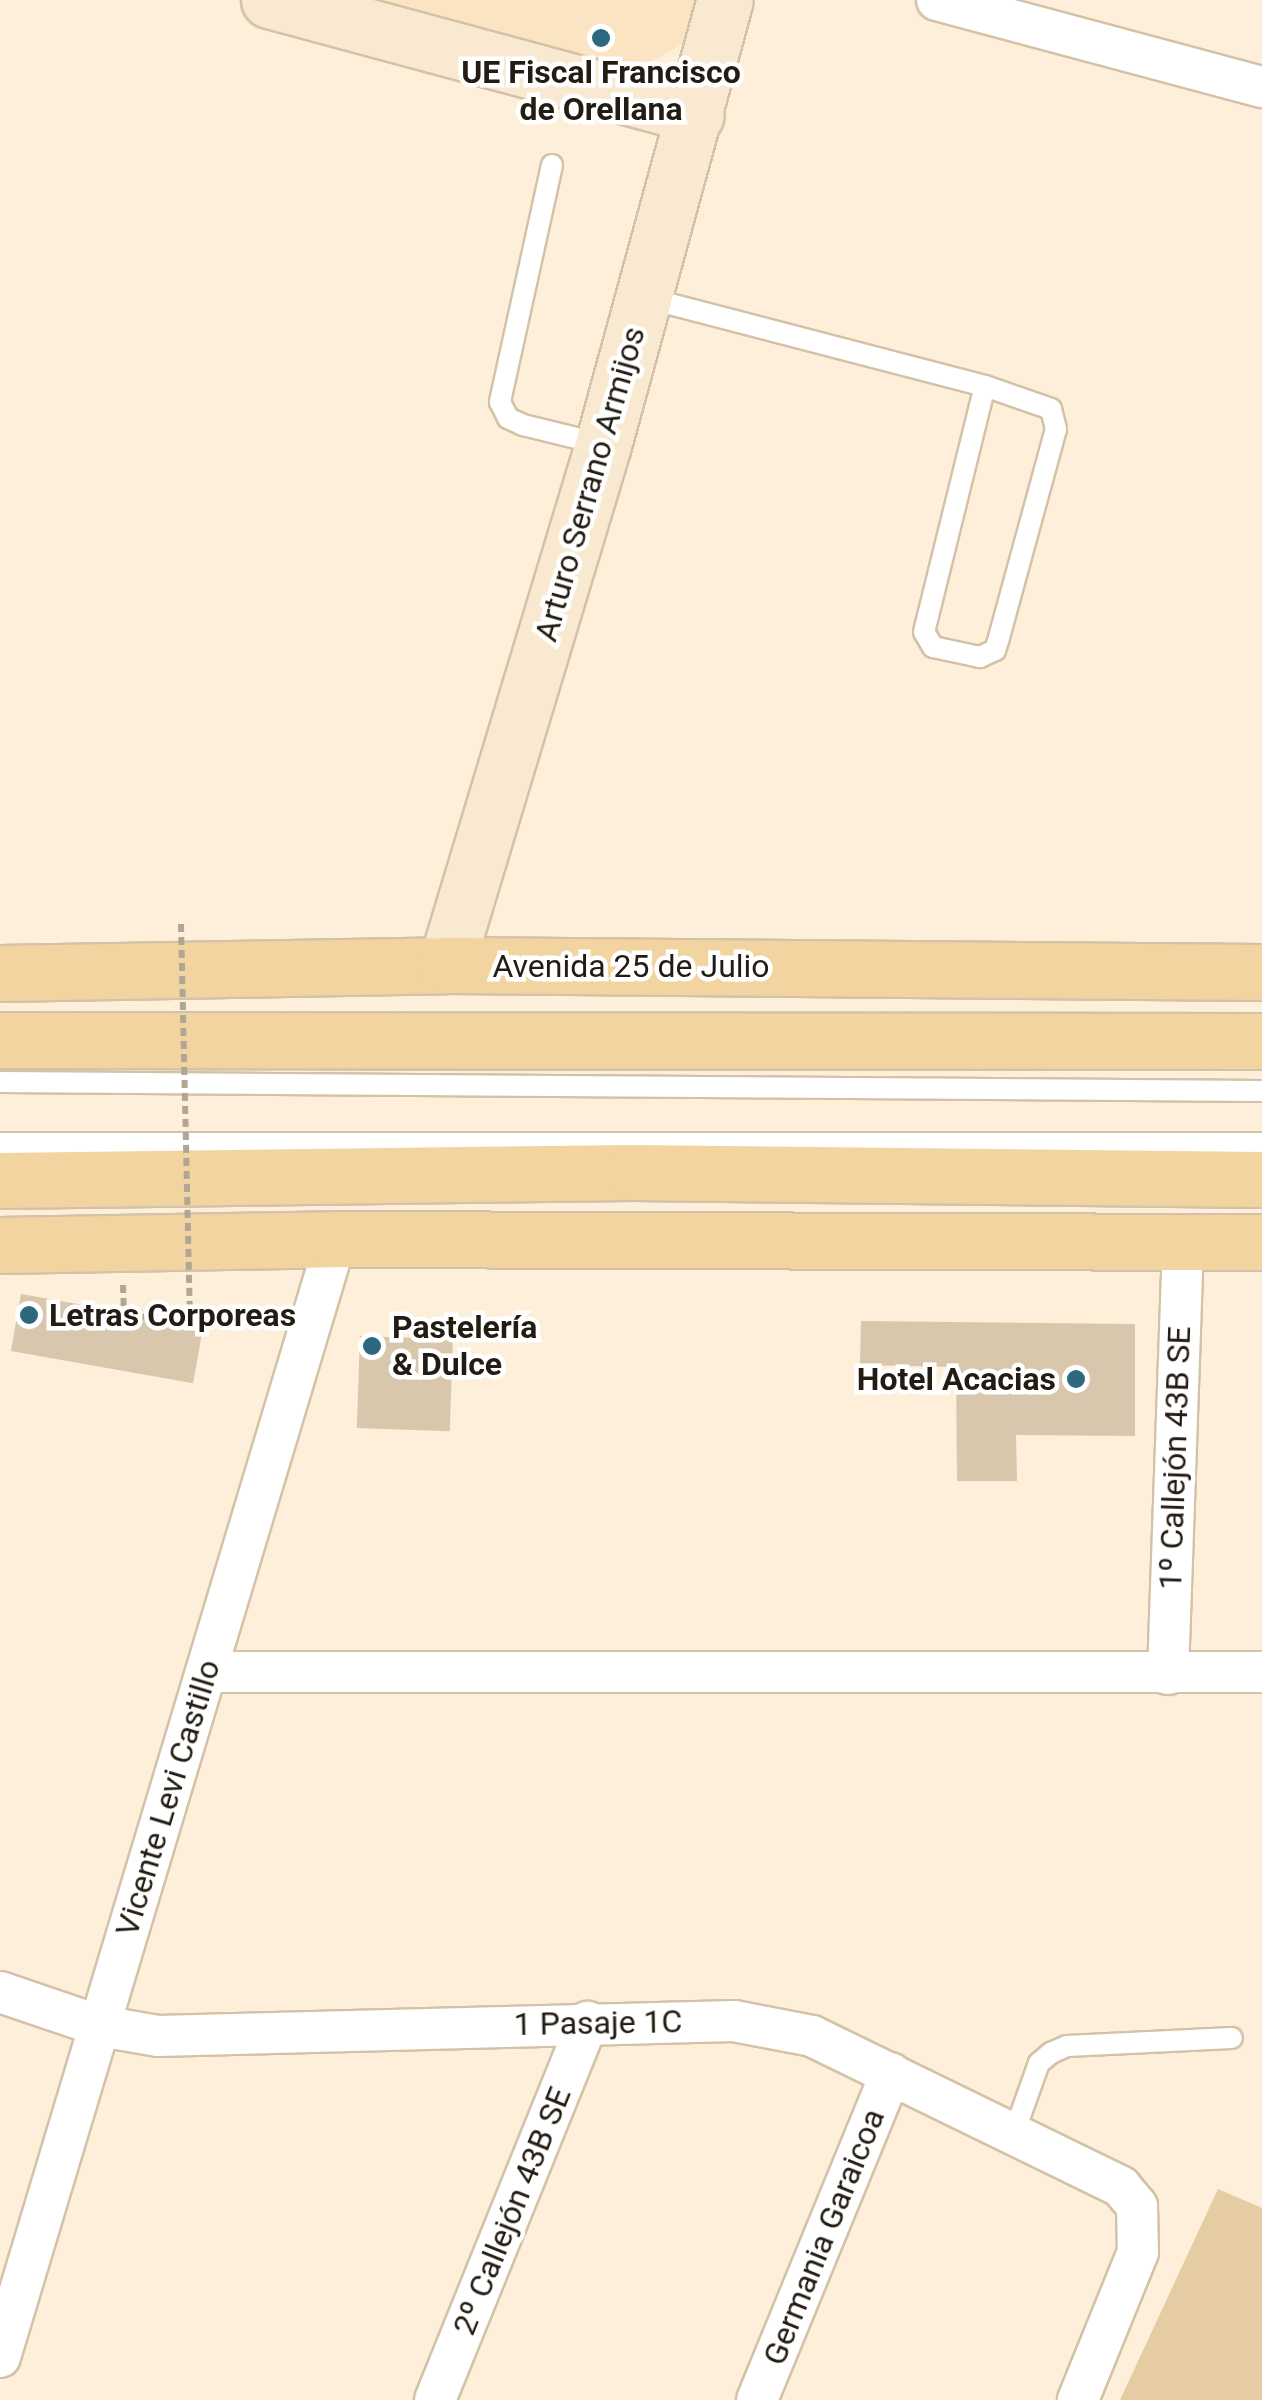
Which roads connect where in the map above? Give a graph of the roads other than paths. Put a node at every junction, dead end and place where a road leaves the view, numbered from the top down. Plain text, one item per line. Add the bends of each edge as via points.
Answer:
1 (269, 0) edge
2 (724, 0) edge
3 (937, 0) edge
4 (1262, 87) edge
5 (696, 115) junction
6 (552, 165) dead end
7 (645, 297) junction
8 (985, 386) junction
9 (603, 445) junction
10 (446, 965) junction
11 (1262, 972) edge
12 (0, 973) edge
13 (348, 1039) junction
14 (0, 1040) edge
15 (1262, 1041) edge
16 (0, 1082) edge
17 (1262, 1091) edge
18 (1262, 1142) edge
19 (0, 1143) edge
20 (632, 1172) junction
21 (1262, 1179) edge
22 (0, 1180) edge
23 (336, 1240) junction
24 (1183, 1242) junction
25 (1262, 1242) edge
26 (0, 1246) edge
27 (206, 1672) junction
28 (1262, 1672) edge
29 (1168, 1674) junction
30 (0, 1992) edge
31 (588, 2022) junction
32 (100, 2026) junction
33 (1232, 2038) dead end
34 (890, 2073) junction
35 (1012, 2136) junction
36 (0, 2357) edge
37 (435, 2400) edge
38 (757, 2400) edge
39 (1078, 2400) edge

1 - 5 street
2 - 5 street, Arturo Serrano Armijos
3 - 4 street
5 - 7 street, Arturo Serrano Armijos
6 - 9 lane via 500,377 500,402 508,418 522,425
7 - 8 lane
7 - 9 street, Arturo Serrano Armijos
8 - 8 lane via 924,632 934,647 980,657 999,638 1056,429 1042,402
9 - 10 street, Arturo Serrano Armijos
10 - 11 main road, Avenida 25 de Julio
10 - 12 main road, Avenida 25 de Julio
10 - 13 main road
13 - 14 main road
13 - 15 main road
16 - 17 lane
18 - 19 lane
20 - 21 main road
20 - 22 main road
20 - 23 main road
23 - 24 main road
23 - 26 main road
23 - 27 street, Vicente Levi Castillo
24 - 25 main road
24 - 29 street, 1º Callejón 43B SE
27 - 29 street
27 - 32 street, Vicente Levi Castillo
28 - 29 street
30 - 32 street, 1 Pasaje 1C
31 - 32 street, 1 Pasaje 1C via 158,2036
31 - 34 street, 1 Pasaje 1C via 778,2026
31 - 37 street, 2º Callejón 43B SE
32 - 36 street, Vicente Levi Castillo
33 - 35 lane via 1067,2046 1051,2053 1039,2063
34 - 35 street, 1 Pasaje 1C
34 - 38 street, Germania Garaicoa
35 - 39 street, 1 Pasaje 1C via 1121,2188 1142,2226 1138,2252

